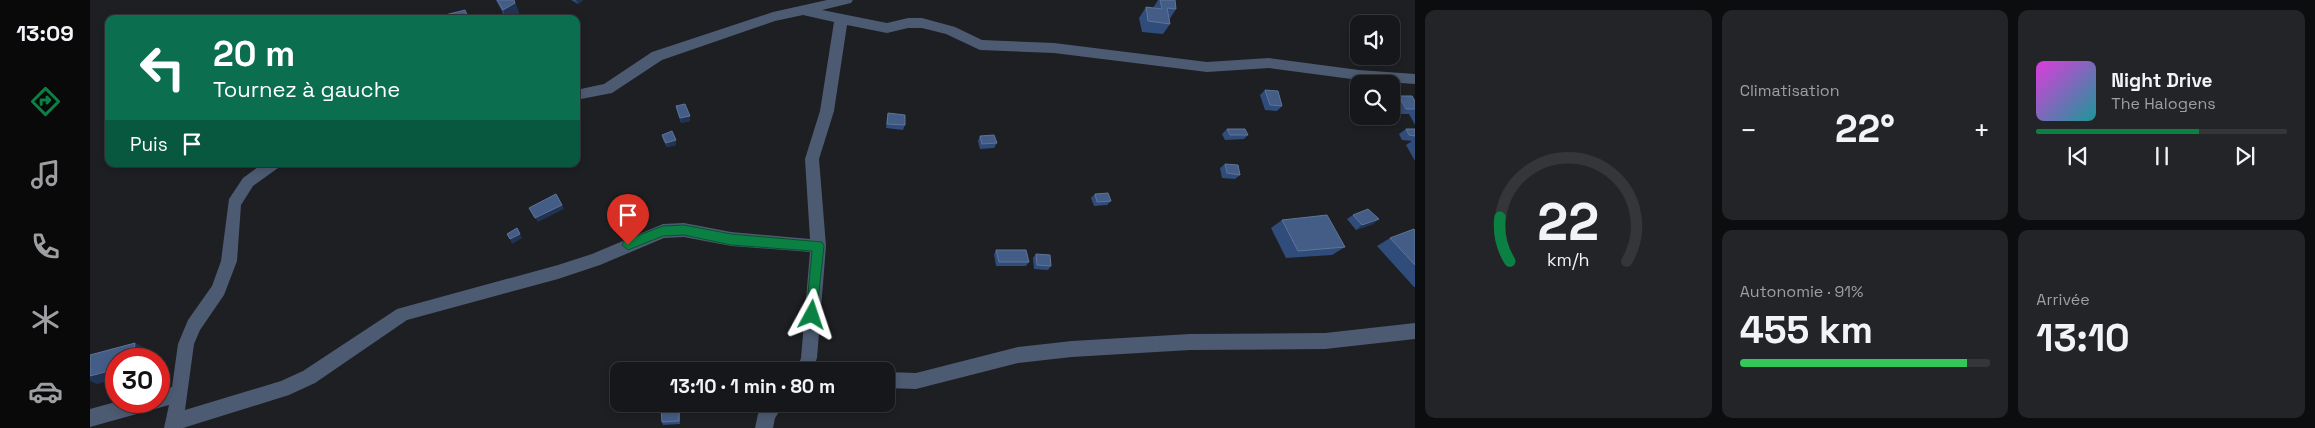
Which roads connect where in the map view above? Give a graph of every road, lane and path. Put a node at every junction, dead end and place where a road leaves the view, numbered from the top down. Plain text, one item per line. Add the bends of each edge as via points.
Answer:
1 (847, 0) edge
2 (806, 11) junction
3 (841, 20) junction
4 (1415, 79) edge
5 (580, 95) edge
6 (269, 167) edge
7 (818, 246) junction
8 (1415, 331) edge
9 (807, 362) edge
10 (895, 380) edge
11 (180, 393) junction
12 (170, 396) edge
13 (769, 412) edge
14 (108, 413) edge
15 (90, 418) edge
16 (174, 425) edge
17 (764, 428) edge

1 - 2 street
2 - 3 street
2 - 5 street via 773,18 656,56 607,89
3 - 4 street via 887,28 908,23 922,24 950,30 980,45 1054,48 1207,67 1269,63
3 - 7 street via 827,111 812,159
6 - 11 street via 248,182 234,204 229,261 218,290 194,325 186,344
7 - 9 street
7 - 16 street via 731,239 684,230 663,231 558,272 403,314 309,377 283,389
8 - 10 street via 1325,341 1190,342 1072,349 1018,356 916,381
11 - 12 street
11 - 16 street
13 - 17 street
14 - 15 street

